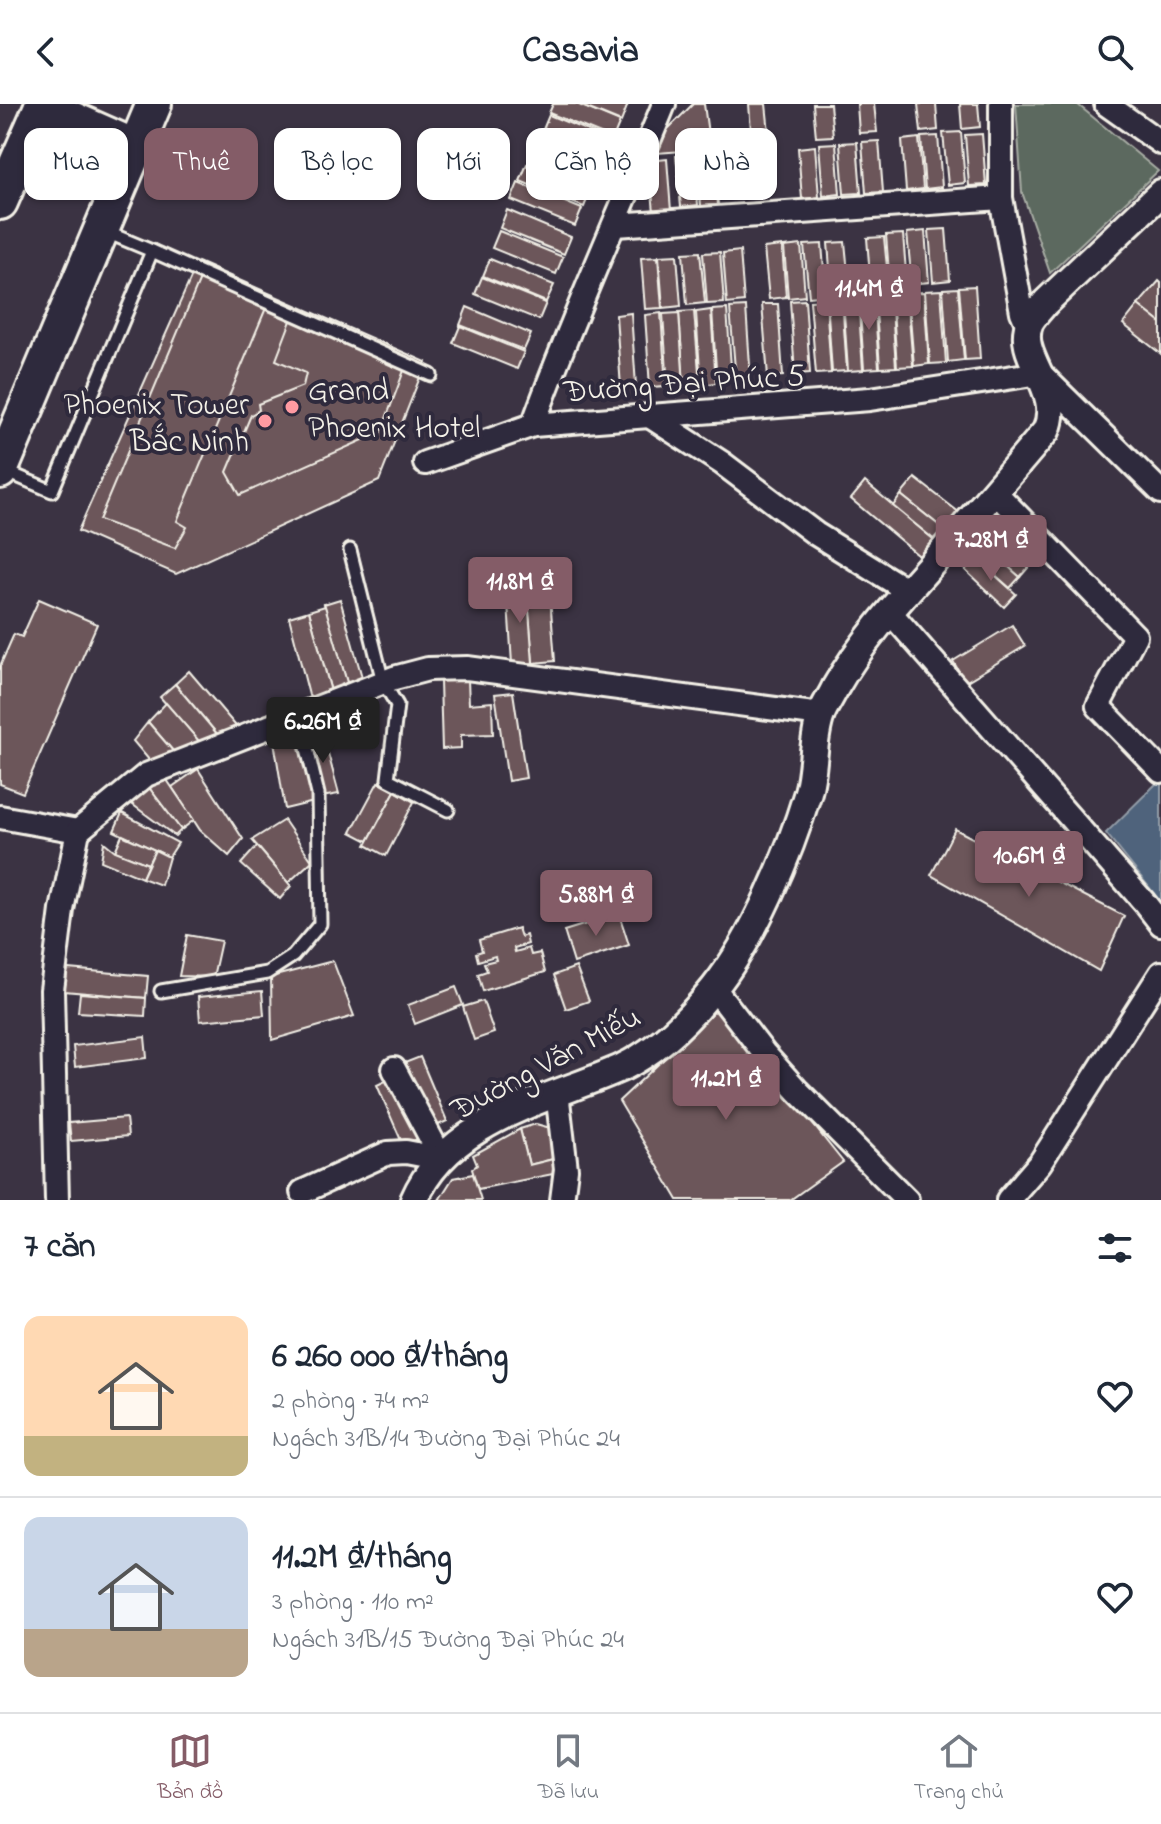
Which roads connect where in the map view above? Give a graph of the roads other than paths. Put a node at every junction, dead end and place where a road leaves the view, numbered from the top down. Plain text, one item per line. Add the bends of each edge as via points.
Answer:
1 (154, 104) edge
2 (664, 104) edge
3 (1001, 104) edge
4 (1106, 104) edge
5 (42, 105) edge
6 (1161, 143) edge
7 (135, 147) junction
8 (1161, 193) edge
9 (1, 196) edge
10 (1001, 198) junction
11 (616, 225) junction
12 (100, 229) junction
13 (152, 251) junction
14 (1029, 328) junction
15 (1040, 373) junction
16 (431, 375) dead end
17 (651, 417) junction
18 (533, 425) junction
19 (425, 463) dead end
20 (0, 470) edge
21 (995, 492) junction
22 (1161, 492) edge
23 (350, 550) dead end
24 (908, 591) junction
25 (889, 611) junction
26 (383, 682) junction
27 (299, 715) junction
28 (821, 715) junction
29 (1161, 771) edge
30 (448, 810) dead end
31 (0, 817) edge
32 (78, 831) junction
33 (1161, 924) edge
34 (1161, 973) edge
35 (714, 988) junction
36 (161, 991) dead end
37 (394, 1069) dead end
38 (557, 1092) junction
39 (442, 1159) junction
40 (302, 1192) dead end
41 (57, 1200) edge
42 (414, 1200) edge
43 (562, 1200) edge
44 (907, 1200) edge
45 (1008, 1200) edge

1 - 7 main road
2 - 11 street, Đường Đại Phúc 5
3 - 10 street
4 - 6 street
5 - 7 main road
5 - 9 main road
7 - 12 main road
8 - 14 street via 1046,302
10 - 11 street
10 - 14 street
11 - 18 street, Đường Đại Phúc 5
12 - 13 lane
12 - 20 main road
13 - 16 lane
13 - 20 lane via 52,491
14 - 15 street, Đường Văn Miếu via 1029,349
15 - 17 street, Đường Đại Phúc 5 via 870,399
15 - 21 street, Đường Văn Miếu via 1052,419
15 - 22 street
17 - 18 street, Đường Đại Phúc 5
17 - 24 street via 816,534
18 - 19 street
21 - 24 street, Đường Văn Miếu
21 - 29 street via 1135,636 1098,706
23 - 26 lane
24 - 25 street, Đường Văn Miếu
25 - 28 street, Đường Văn Miếu via 846,669
25 - 33 street
26 - 27 street
26 - 28 street via 428,669 467,668
26 - 30 lane via 397,705 388,779
27 - 32 street via 146,775
27 - 36 lane via 318,794 320,924 293,956 267,973
28 - 35 street, Đường Văn Miếu via 809,790 783,861 743,946
31 - 32 street
32 - 41 street via 52,990
34 - 45 street via 1040,1163
35 - 38 street, Đường Văn Miếu via 658,1045 624,1066
35 - 44 street via 790,1081
37 - 39 street
38 - 39 street, Đường Văn Miếu via 475,1132
38 - 43 street via 566,1169
39 - 40 street via 388,1153
39 - 42 street, Đường Văn Miếu

